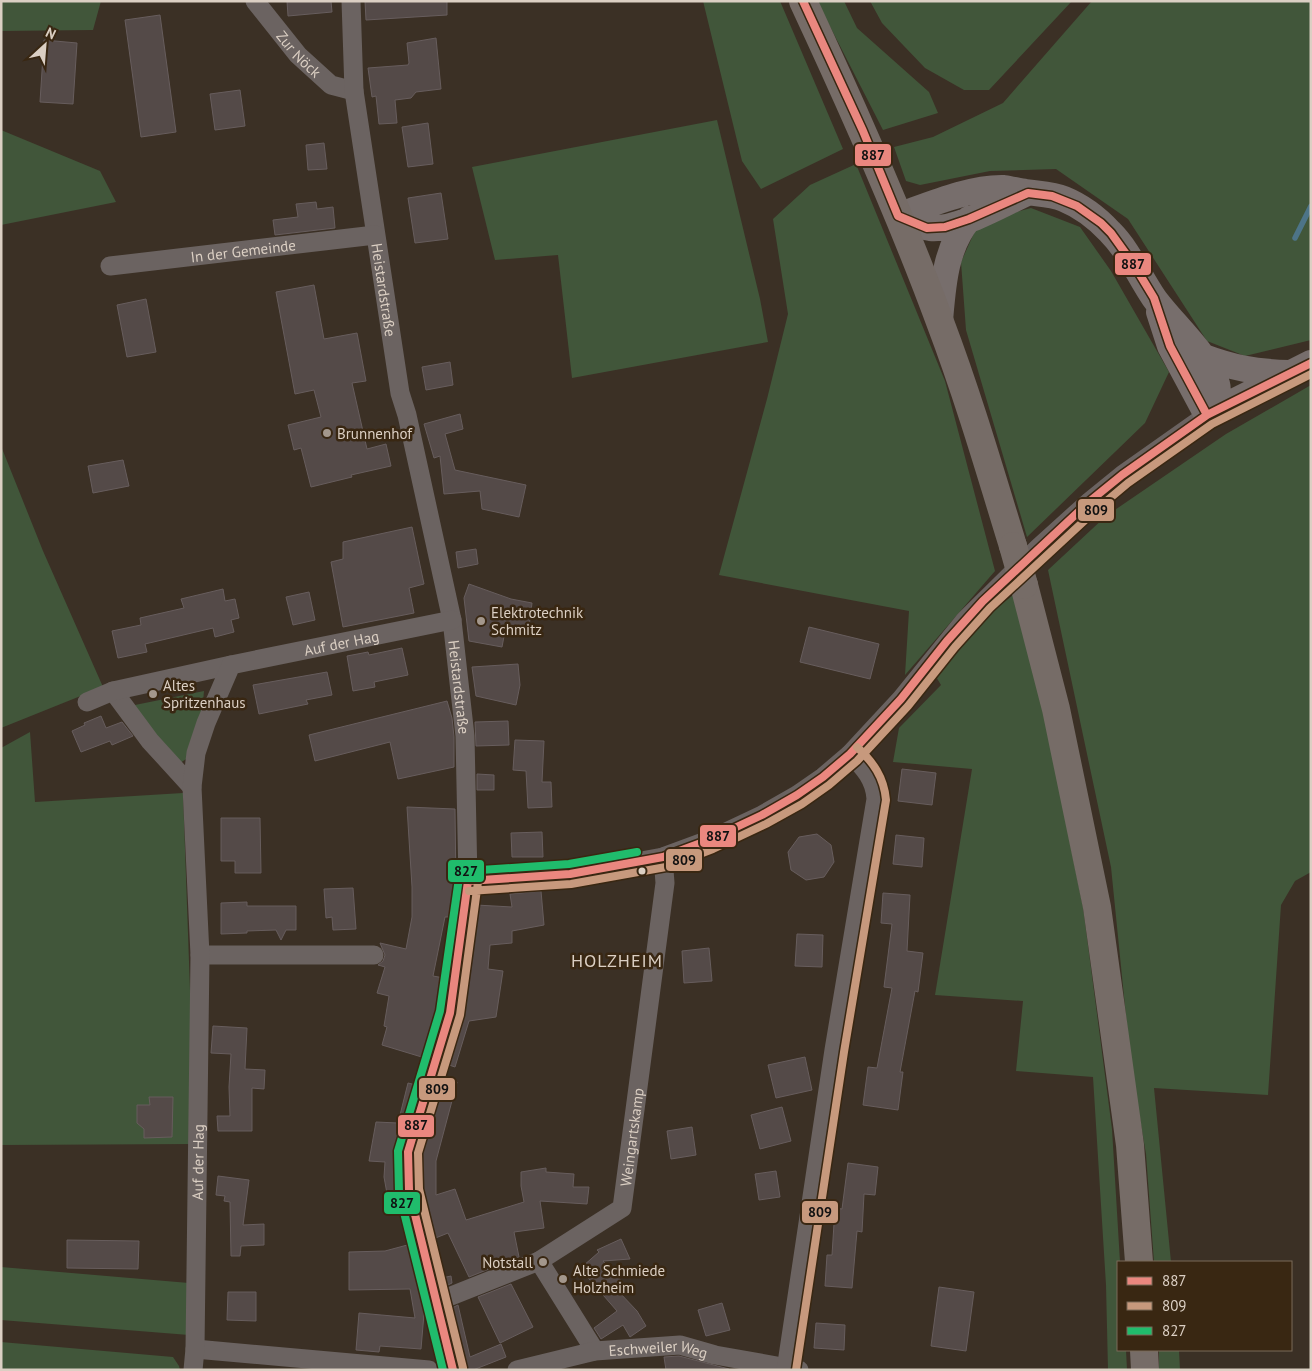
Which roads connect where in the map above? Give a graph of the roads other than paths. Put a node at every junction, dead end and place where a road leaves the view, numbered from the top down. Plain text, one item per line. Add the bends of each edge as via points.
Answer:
1 (255, 1) edge
2 (351, 1) edge
3 (803, 1) edge
4 (354, 91) junction
5 (1028, 193) junction
6 (898, 216) junction
7 (969, 219) junction
8 (375, 235) junction
9 (110, 266) dead end
10 (1154, 298) junction
11 (940, 321) junction
12 (1201, 356) junction
13 (1301, 368) edge
14 (1207, 415) junction
15 (452, 620) junction
16 (231, 664) junction
17 (113, 691) junction
18 (87, 702) dead end
19 (850, 754) junction
20 (192, 787) junction
21 (663, 857) junction
22 (468, 881) junction
23 (200, 955) junction
24 (374, 955) dead end
25 (539, 1261) junction
26 (1139, 1261) edge
27 (436, 1302) junction
28 (195, 1350) junction
29 (595, 1351) junction
30 (1144, 1351) edge
31 (453, 1369) edge
32 (790, 1369) edge
33 (193, 1370) edge
34 (430, 1370) edge
35 (517, 1370) edge
36 (1145, 1370) edge

1 - 4 street, Zur Nöck via 298,55 331,86
2 - 4 street, Heistardstraße
3 - 6 main road
4 - 8 street, Heistardstraße
5 - 6 main road via 1005,188 986,189
5 - 7 main road
5 - 10 main road via 1063,198 1101,223 1120,244
6 - 7 main road via 918,225 936,228
6 - 11 main road
7 - 11 main road via 961,229 949,260 943,283
8 - 9 street, In der Gemeinde
8 - 15 street, Heistardstraße via 400,393
10 - 12 main road
10 - 14 main road via 1170,346
11 - 26 main road, bridge via 975,420 1013,546 1056,709 1097,907 1130,1144
12 - 13 main road via 1247,370
12 - 14 main road via 1218,387
13 - 14 main road
14 - 19 street via 1122,475 1039,547 966,620 901,699
15 - 16 street, Auf der Hag
15 - 22 street, Heistardstraße via 465,736
16 - 17 street, Auf der Hag
16 - 20 street, Auf der Hag via 196,753
17 - 18 street, Auf der Hag
17 - 20 street via 150,741
19 - 21 street via 823,777 762,815
19 - 32 street via 870,776 876,799 834,1050
20 - 23 street, Auf der Hag
21 - 22 street via 570,874
21 - 25 street, Weingartskamp via 665,883 622,1208
22 - 27 street, Heistardstraße via 450,1013 408,1152 409,1190
23 - 24 street
23 - 28 street, Auf der Hag
25 - 27 street, Weingartskamp
25 - 29 street
27 - 31 street, Heistardstraße
28 - 33 street, Auf der Hag
28 - 34 street
29 - 32 street, Eschweiler Weg via 680,1346
29 - 35 street, Eschweiler Weg
30 - 36 main road
31 - 34 street

